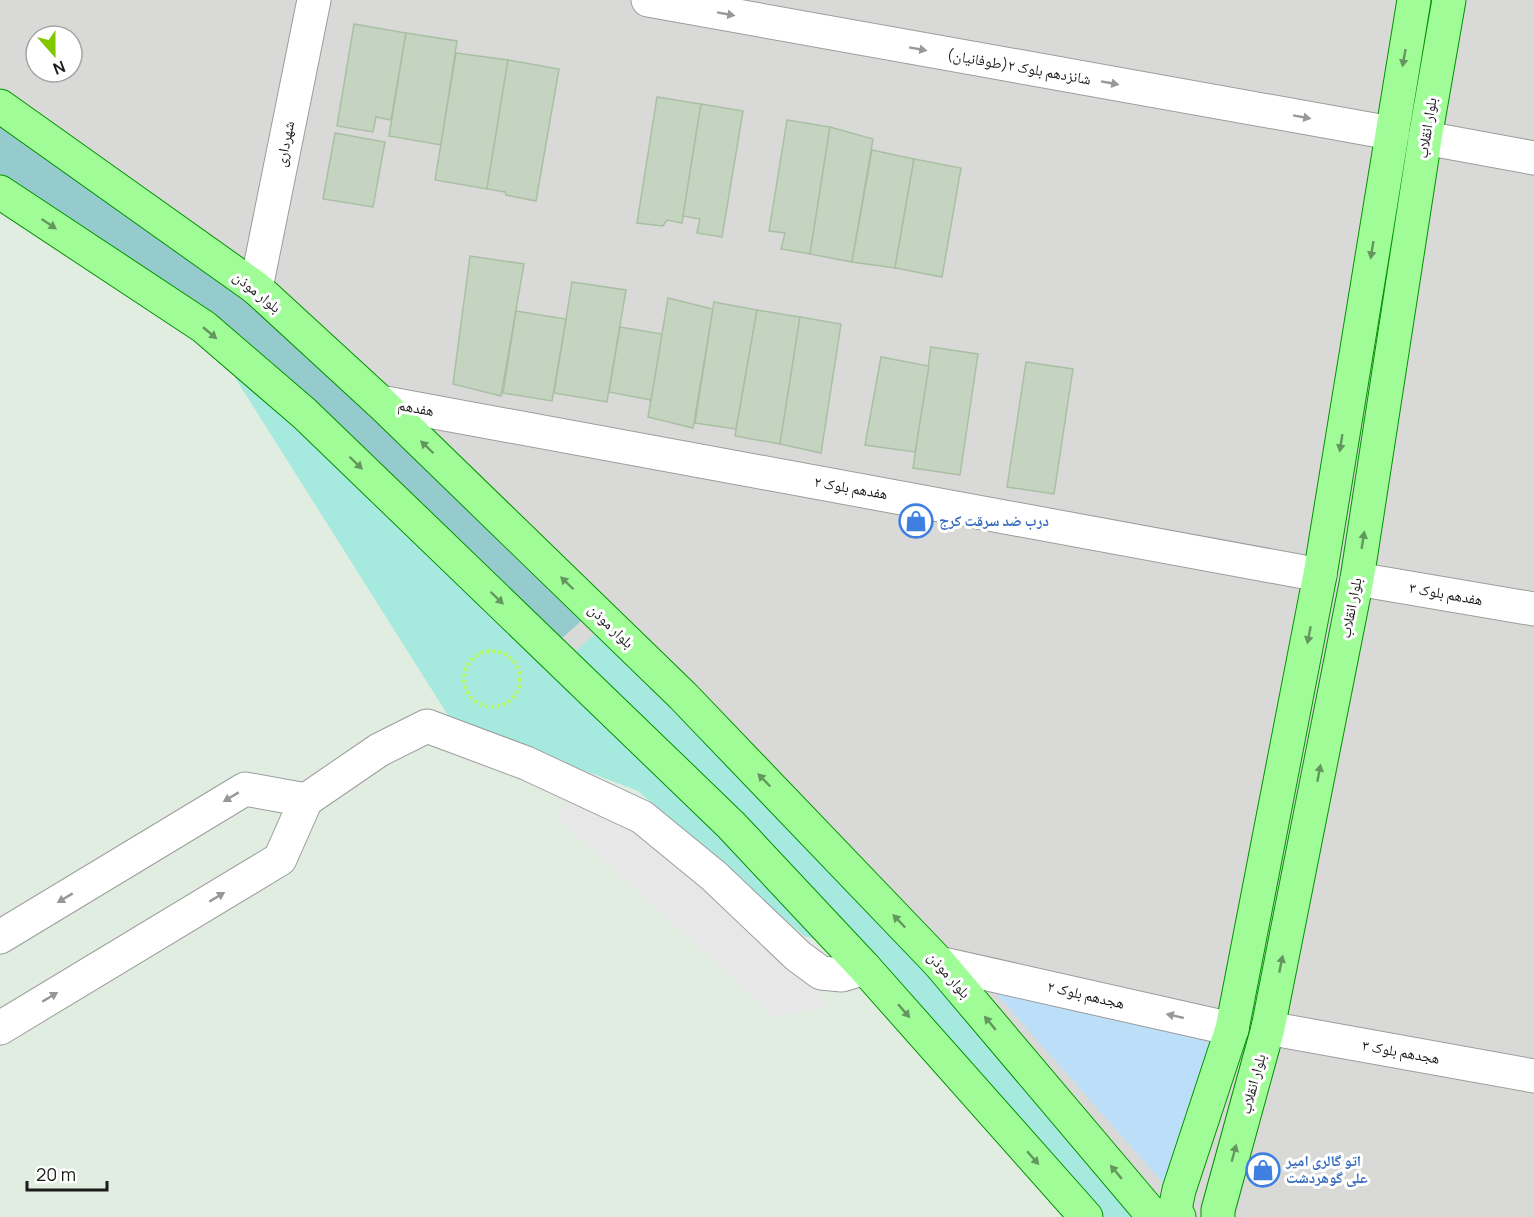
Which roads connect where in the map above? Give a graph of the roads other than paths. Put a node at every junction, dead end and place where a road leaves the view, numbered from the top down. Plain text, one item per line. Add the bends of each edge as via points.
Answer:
1 (314, 0) edge
2 (648, 0) edge
3 (1414, 0) edge
4 (1449, 0) edge
5 (0, 106) edge
6 (1391, 133) junction
7 (1425, 138) junction
8 (1534, 158) edge
9 (0, 192) edge
10 (256, 288) junction
11 (380, 402) junction
12 (453, 415) joint
13 (1320, 575) junction
14 (1357, 579) junction
15 (1534, 609) edge
16 (306, 800) junction
17 (0, 938) edge
18 (939, 963) junction
19 (865, 968) junction
20 (0, 1028) edge
21 (1268, 1028) junction
22 (1232, 1029) junction
23 (1534, 1076) edge
24 (1179, 1203) edge
25 (1216, 1215) edge
26 (1084, 1216) edge
27 (1154, 1217) edge

1 - 10 street, شهرداری
2 -> 6 street, شانزدهم بلوک ۲(طوفانیان)
3 -> 6 main road
4 - 7 main road, بلوار انقلاب
5 - 10 main road, بلوار موذن
6 -> 13 main road
7 - 8 street
14 -> 7 main road, بلوار انقلاب
9 -> 19 main road via 204,327 305,414 730,825
10 - 11 main road, بلوار موذن
11 - 12 street, هفدهم
18 -> 11 main road, بلوار موذن via 683,696
12 - 13 street, هفدهم بلوک ۲
13 -> 22 main road
14 - 15 street, هفدهم بلوک ۳
21 -> 14 main road, بلوار انقلاب
16 -> 17 street via 245,789
16 - 19 street via 379,750 427,726 526,763 642,817 821,973 842,975
20 -> 16 street via 280,859
22 -> 18 street, هجدهم بلوک ۲
27 -> 18 main road, بلوار موذن
19 -> 26 main road
21 - 23 street, هجدهم بلوک ۳
25 -> 21 main road, بلوار انقلاب
22 - 24 main road

